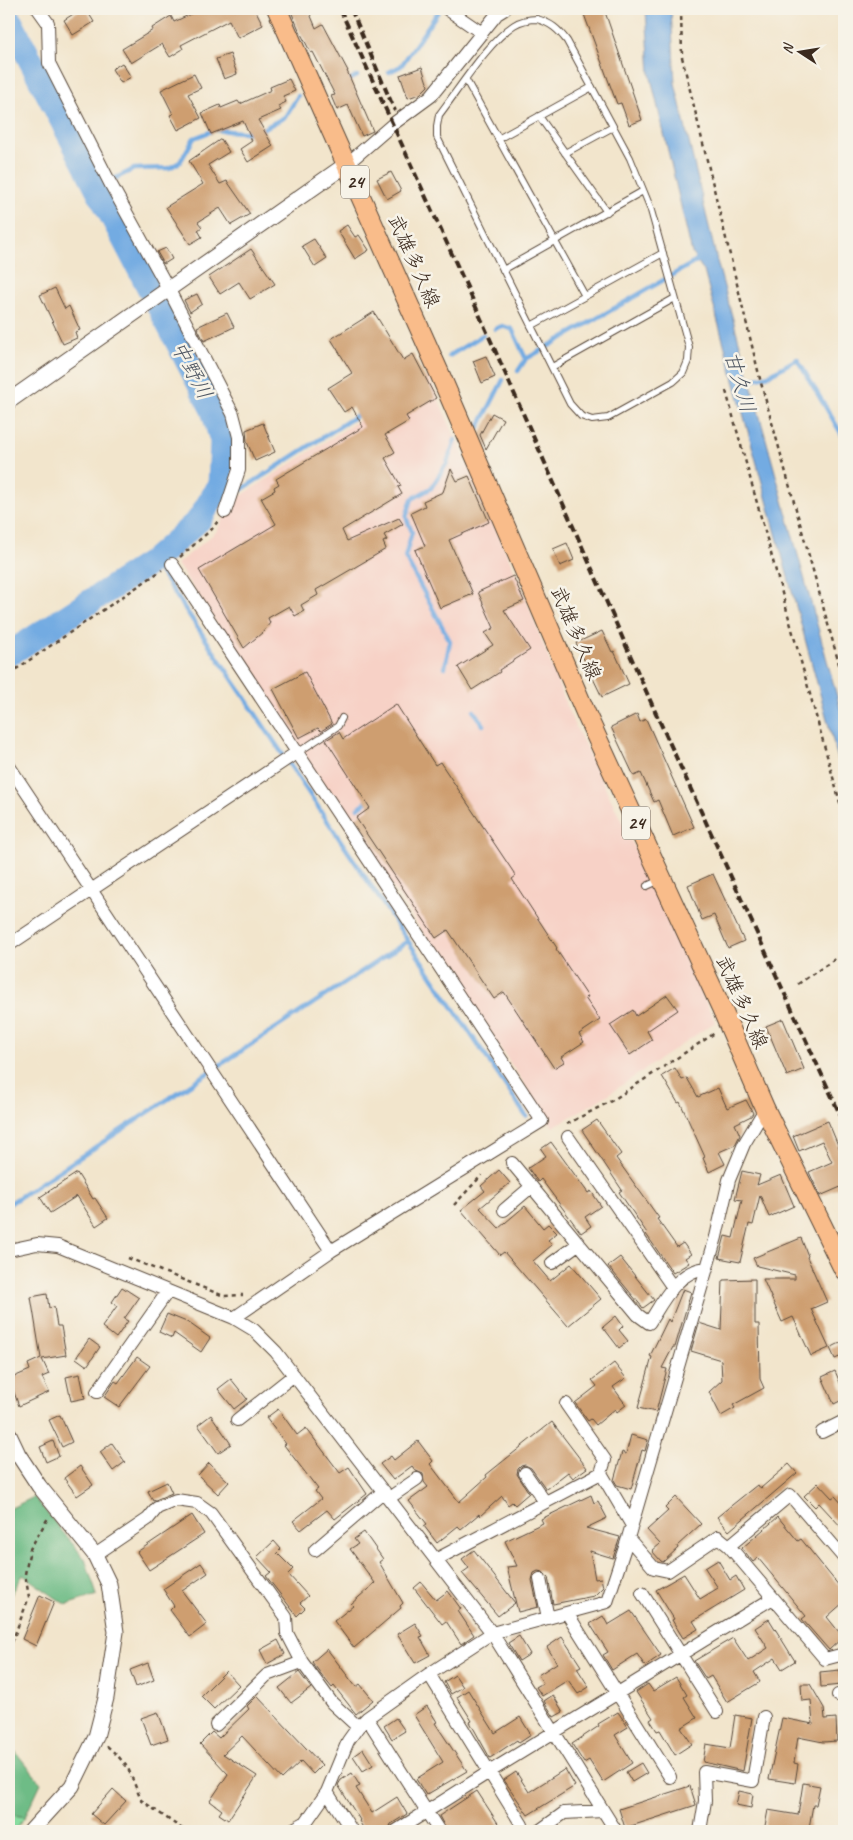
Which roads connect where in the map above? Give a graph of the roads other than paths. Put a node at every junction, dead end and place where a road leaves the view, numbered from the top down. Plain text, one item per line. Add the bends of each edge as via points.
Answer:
1 (38, 9) edge
2 (277, 9) edge
3 (447, 9) edge
4 (505, 9) edge
5 (482, 33) junction
6 (466, 80) junction
7 (592, 87) junction
8 (539, 116) junction
9 (613, 127) junction
10 (498, 139) junction
11 (566, 153) junction
12 (347, 164) junction
13 (643, 191) junction
14 (607, 212) junction
15 (555, 241) junction
16 (663, 253) junction
17 (503, 270) junction
18 (166, 291) junction
19 (585, 296) junction
20 (675, 298) junction
21 (531, 326) junction
22 (552, 367) junction
23 (9, 401) edge
24 (226, 512) road end
25 (172, 564) road end
26 (342, 718) dead end
27 (296, 753) junction
28 (9, 766) edge
29 (91, 890) junction
30 (9, 945) edge
31 (765, 1109) junction
32 (564, 1132) road end
33 (512, 1163) dead end
34 (531, 1187) junction
35 (504, 1210) dead end
36 (578, 1244) junction
37 (9, 1250) edge
38 (331, 1251) junction
39 (552, 1263) dead end
40 (706, 1268) junction
41 (844, 1270) edge
42 (672, 1286) junction
43 (168, 1290) junction
44 (234, 1318) junction
45 (294, 1375) junction
46 (96, 1392) dead end
47 (566, 1404) dead end
48 (237, 1420) dead end
49 (844, 1421) edge
50 (822, 1432) dead end
51 (9, 1435) edge
52 (525, 1473) dead end
53 (601, 1473) junction
54 (417, 1479) dead end
55 (386, 1494) junction
56 (545, 1502) junction
57 (631, 1524) junction
58 (628, 1538) junction
59 (729, 1546) junction
60 (315, 1550) dead end
61 (95, 1555) junction
62 (844, 1558) edge
63 (436, 1559) junction
64 (540, 1579) dead end
65 (642, 1593) dead end
66 (773, 1598) junction
67 (567, 1613) junction
68 (548, 1618) junction
69 (492, 1634) junction
70 (844, 1654) edge
71 (681, 1655) junction
72 (302, 1662) junction
73 (429, 1674) junction
74 (618, 1694) junction
75 (717, 1712) dead end
76 (764, 1717) dead end
77 (363, 1722) junction
78 (216, 1725) dead end
79 (554, 1733) junction
80 (489, 1772) junction
81 (670, 1777) dead end
82 (327, 1792) junction
83 (603, 1811) junction
84 (427, 1812) junction
85 (522, 1824) dead end
86 (31, 1831) edge
87 (290, 1831) edge
88 (352, 1831) edge
89 (396, 1831) edge
90 (439, 1831) edge
91 (539, 1831) edge
92 (616, 1831) edge
93 (700, 1831) edge

1 - 18 street via 48,24 49,63
2 - 12 main road, 武雄多久線 / 24
3 - 5 street
4 - 5 street
5 - 12 street via 431,96
6 - 7 lane via 501,35 516,24 537,19 547,22 562,34
6 - 10 lane
6 - 17 lane via 440,115 437,137
7 - 8 lane
7 - 9 lane
8 - 10 lane
8 - 11 lane
9 - 11 lane
9 - 13 lane
10 - 15 lane
11 - 14 lane
12 - 18 street
12 - 31 main road, 武雄多久線 / 24 via 587,716 654,883 728,1024
13 - 14 lane
13 - 16 lane
14 - 15 lane
15 - 17 lane
15 - 19 lane
16 - 19 lane
16 - 20 lane
17 - 21 lane
18 - 23 street
18 - 24 street via 233,414 239,437 239,470
19 - 21 lane
20 - 22 lane
20 - 22 lane via 689,347 688,361 683,373 673,382 649,396 608,418 592,420 580,416 570,404
21 - 22 lane
25 - 27 street
26 - 27 lane via 338,726
27 - 29 street
27 - 38 street via 542,1121
28 - 29 street
29 - 30 street
29 - 38 street
31 - 40 street via 744,1144 729,1180
31 - 41 main road, 武雄多久線 / 24
32 - 42 street
33 - 34 street
34 - 35 street
34 - 36 street
36 - 39 street
36 - 42 street via 638,1315 649,1322
37 - 43 street via 37,1244 58,1246
38 - 44 street
40 - 42 street via 697,1269
40 - 57 street
43 - 44 street
43 - 46 street
44 - 45 street via 254,1330
45 - 48 street
45 - 55 street
47 - 53 street via 605,1460
49 - 50 street
51 - 61 street via 38,1486
52 - 56 street
53 - 56 street
53 - 57 street
54 - 55 street
55 - 60 street
55 - 63 street
56 - 63 street
57 - 58 street
58 - 59 street via 654,1568 668,1571 718,1537
58 - 67 street via 607,1602
59 - 62 street via 790,1495
59 - 66 street
61 - 72 street via 148,1519 156,1508 176,1500 197,1504 211,1513 286,1617 287,1634
61 - 86 street via 110,1584 116,1632 106,1698 96,1737 72,1786
63 - 69 street
64 - 68 street
65 - 71 street
66 - 70 street via 825,1660
66 - 71 street
67 - 68 street
67 - 74 street
68 - 69 street
69 - 73 street
69 - 79 street
71 - 74 street
71 - 75 street
72 - 77 street via 332,1703
72 - 78 street via 268,1675
73 - 77 street
73 - 80 street
74 - 79 street
74 - 81 street
76 - 93 street via 753,1781 704,1772 705,1801
77 - 82 street via 348,1741
77 - 84 street
79 - 80 street
79 - 83 street
80 - 84 street
80 - 85 street
82 - 87 street via 306,1822
82 - 88 street
83 - 91 street via 564,1813
83 - 92 street
84 - 89 street
84 - 90 street

